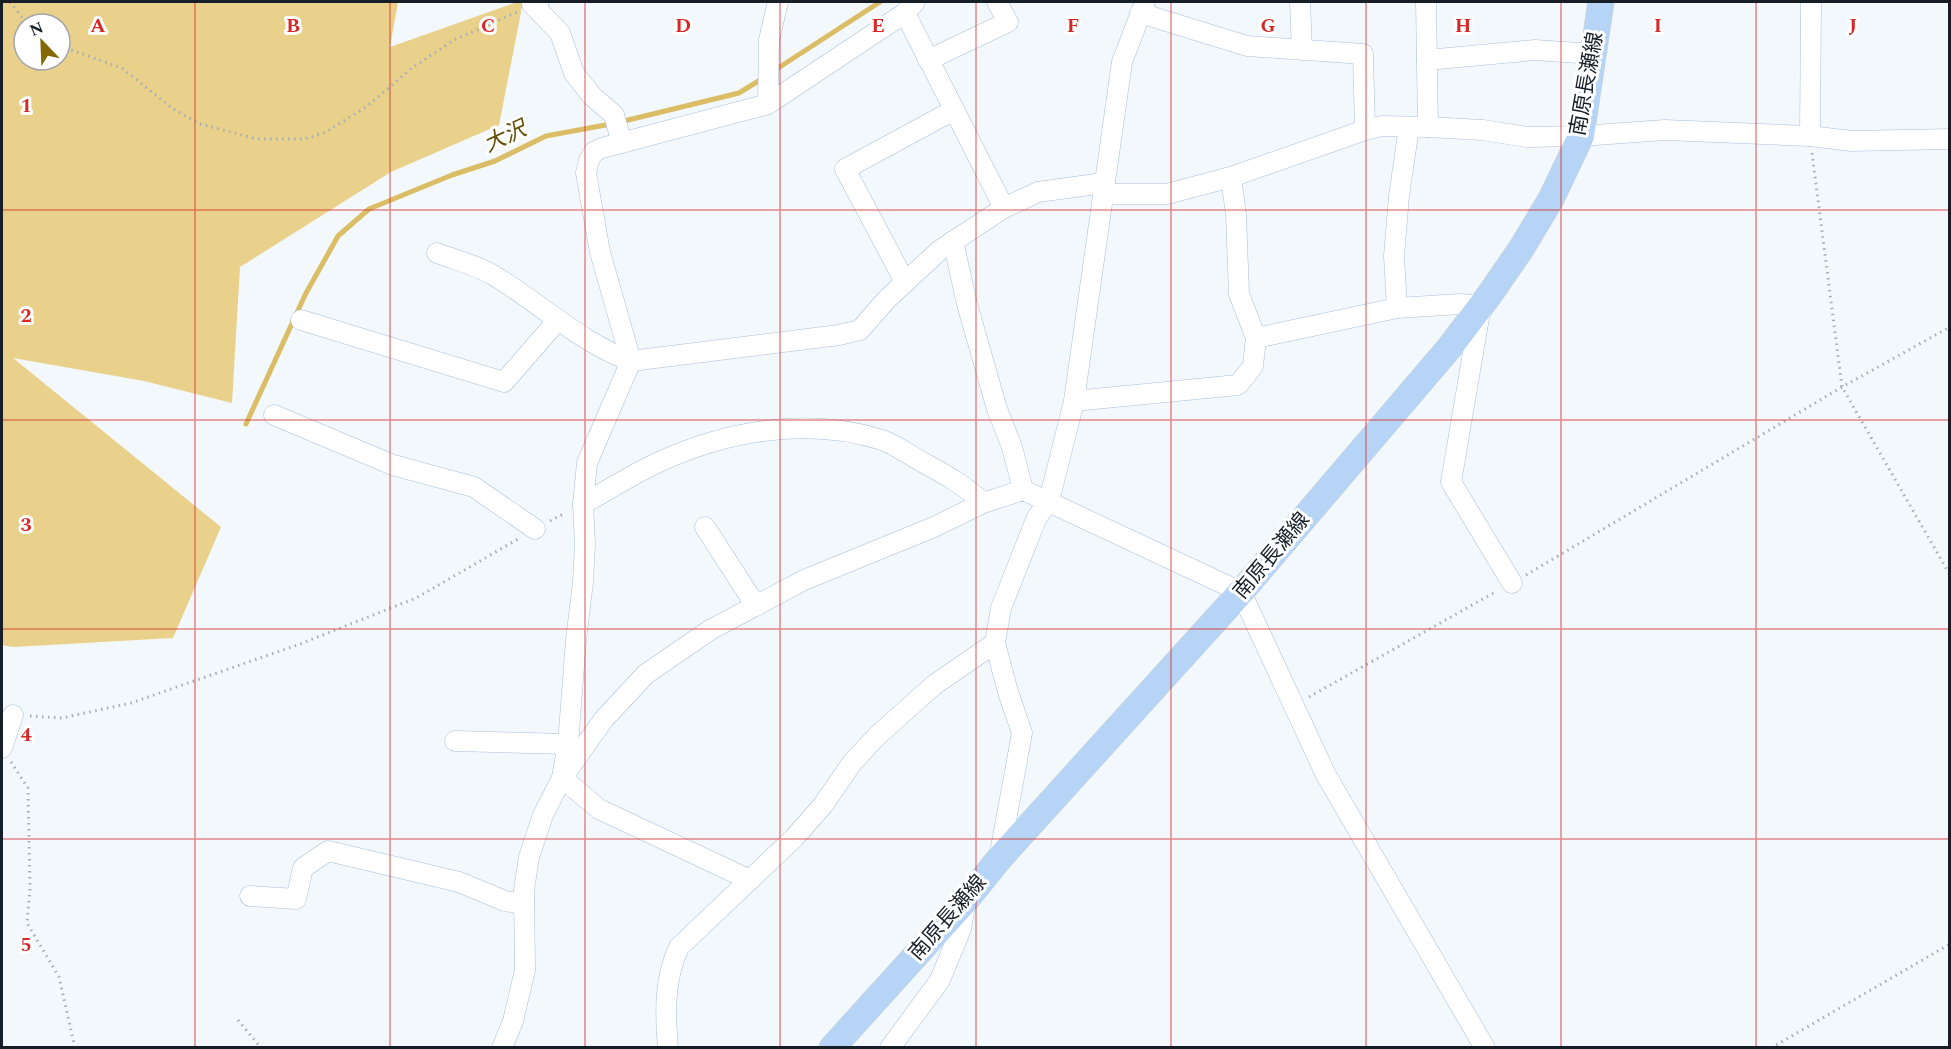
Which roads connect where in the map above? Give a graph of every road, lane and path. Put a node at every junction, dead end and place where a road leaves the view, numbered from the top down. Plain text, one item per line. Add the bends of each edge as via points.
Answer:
1 (778, 2) edge
2 (997, 2) edge
3 (1300, 2) edge
4 (1426, 2) edge
5 (1601, 2) edge
6 (1811, 2) edge
7 (536, 3) edge
8 (910, 7) edge
9 (1142, 7) edge
10 (72, 50) edge
11 (1302, 50) junction
12 (1594, 54) junction
13 (928, 60) junction
14 (1427, 60) junction
15 (768, 104) junction
16 (954, 110) junction
17 (1418, 127) junction
18 (1365, 130) junction
19 (1581, 136) junction
20 (1810, 136) junction
21 (1950, 139) edge
22 (622, 143) junction
23 (1231, 177) junction
24 (1104, 189) junction
25 (1004, 208) junction
26 (953, 242) junction
27 (437, 254) dead end
28 (905, 282) junction
29 (1481, 306) junction
30 (1396, 308) junction
31 (301, 320) dead end
32 (558, 320) junction
33 (1950, 327) edge
34 (1256, 338) junction
35 (631, 361) junction
36 (1842, 387) junction
37 (1074, 401) junction
38 (274, 415) dead end
39 (1023, 490) junction
40 (1049, 501) junction
41 (983, 503) junction
42 (583, 504) junction
43 (705, 526) dead end
44 (535, 529) junction
45 (1950, 575) edge
46 (1512, 583) junction
47 (1241, 592) junction
48 (756, 606) junction
49 (995, 643) junction
50 (1293, 705) junction
51 (13, 715) joint
52 (455, 741) dead end
53 (568, 744) junction
54 (2, 748) edge
55 (562, 778) junction
56 (999, 859) junction
57 (750, 880) junction
58 (250, 896) dead end
59 (966, 900) junction
60 (524, 904) junction
61 (1950, 944) edge
62 (238, 1020) dead end
63 (75, 1047) edge
64 (261, 1047) edge
65 (502, 1047) edge
66 (668, 1047) edge
67 (832, 1047) edge
68 (890, 1047) edge
69 (1485, 1047) edge
70 (1772, 1047) edge

1 - 15 street via 769,40
2 - 13 street via 1008,22
3 - 11 street
4 - 14 street
5 - 12 main road, 南原長瀬線
6 - 20 street
7 - 10 path via 454,40 412,68 366,107 326,132 304,139 257,139 200,124 172,108 122,68
7 - 22 street via 560,33 574,73 591,96 614,115
8 - 13 street
8 - 15 street
9 - 11 street via 1247,46
9 - 24 street via 1122,62
11 - 18 street via 1363,54
12 - 14 street via 1535,50
12 - 19 main road, 南原長瀬線
13 - 16 street
14 - 17 street
15 - 22 street
16 - 25 street
16 - 28 street via 845,169
17 - 18 street via 1382,126
17 - 19 street via 1527,137
17 - 30 street via 1399,196 1394,256
18 - 23 street
19 - 20 street via 1665,130
19 - 29 main road, 南原長瀬線 via 1551,199
20 - 21 street via 1851,141
20 - 36 path
22 - 35 street via 594,152 586,173 600,252
23 - 24 street via 1167,194
23 - 34 street via 1239,294
24 - 25 street via 1096,184 1038,192
24 - 37 street
25 - 26 street
26 - 28 street
26 - 39 street via 994,399
27 - 32 street via 492,274
28 - 35 street via 860,330
29 - 30 street
29 - 46 street via 1451,482
29 - 47 main road, 南原長瀬線
30 - 34 street
31 - 32 street via 504,382
32 - 35 street
33 - 36 path
34 - 37 street via 1253,366 1238,385
35 - 42 street via 587,463
36 - 45 path
36 - 46 path
37 - 40 street
38 - 44 street via 393,465 474,487
39 - 40 street
39 - 41 street
40 - 47 street
40 - 49 street via 1037,517 1001,608
41 - 42 street via 969,488 885,441 807,427 703,444 658,462
41 - 48 street via 804,580
42 - 44 path
42 - 53 street via 583,582
43 - 48 street
44 - 51 path via 416,598 300,644 131,703 62,718
46 - 50 path
47 - 50 street
47 - 56 main road, 南原長瀬線
48 - 55 street via 710,630 645,674 604,719
49 - 56 street via 1022,733
49 - 57 street via 934,685 876,737 852,763 824,805
50 - 69 street via 1326,774
51 - 54 street
52 - 53 street
53 - 55 street
54 - 63 path via 28,788 27,923 59,977
55 - 57 street via 599,808
55 - 60 street via 543,815 529,857
56 - 59 main road, 南原長瀬線
57 - 66 street via 679,947 670,965 665,1010
58 - 60 street via 296,900 303,868 328,851 459,882 505,901
59 - 67 main road, 南原長瀬線
59 - 68 street via 961,929 940,980
60 - 65 street via 525,970 513,1021
61 - 70 path
62 - 64 path

